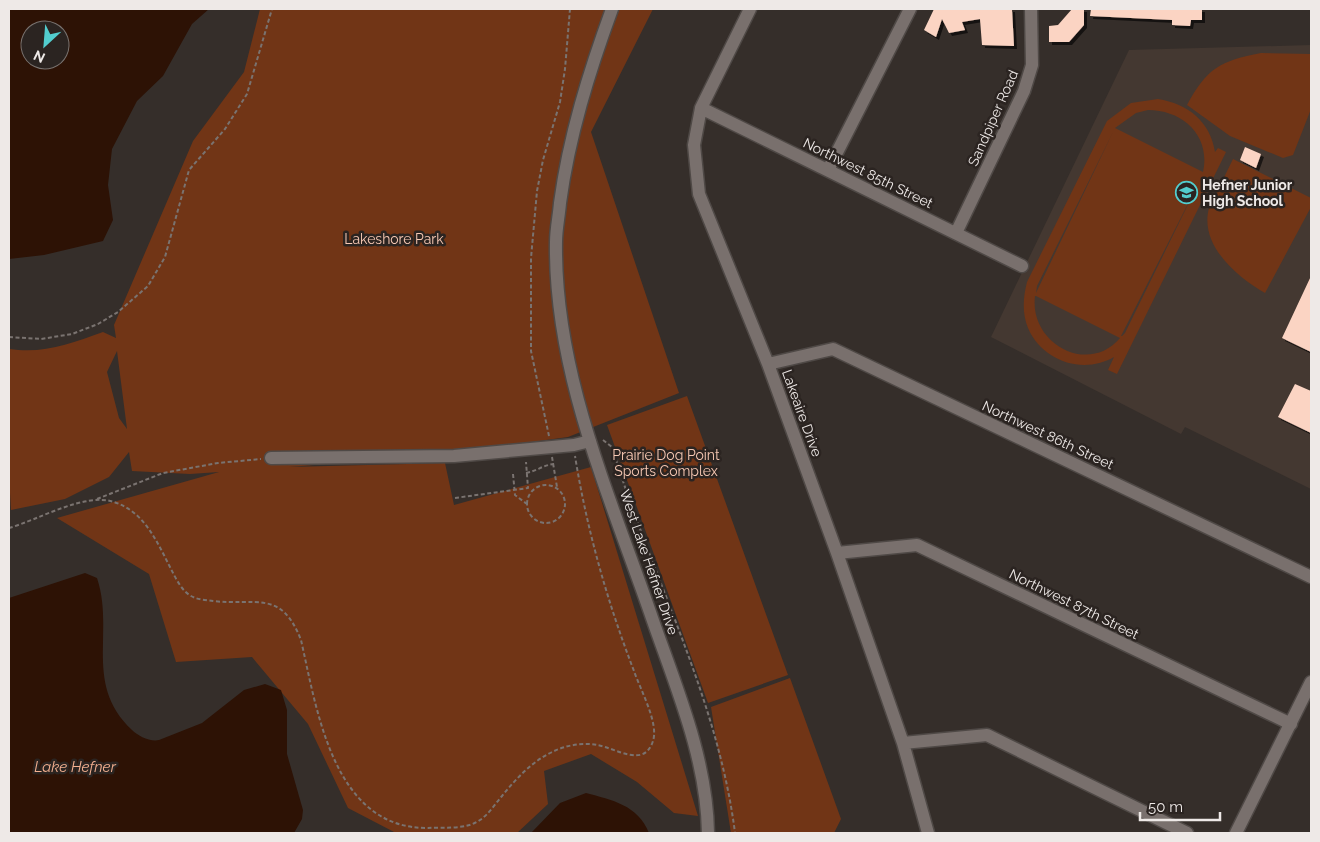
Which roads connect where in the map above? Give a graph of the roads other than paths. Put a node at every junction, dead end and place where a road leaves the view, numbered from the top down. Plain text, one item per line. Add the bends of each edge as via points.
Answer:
1 (612, 9) edge
2 (750, 9) edge
3 (910, 9) edge
4 (1031, 9) edge
5 (701, 108) junction
6 (828, 170) junction
7 (956, 233) junction
8 (1022, 266) dead end
9 (768, 364) junction
10 (590, 441) junction
11 (271, 458) road end
12 (836, 553) junction
13 (1311, 577) edge
14 (1311, 682) edge
15 (1291, 724) junction
16 (903, 743) junction
17 (708, 833) edge
18 (928, 833) edge
19 (1187, 833) edge
20 (1236, 833) edge

1 - 10 street, West Lake Hefner Drive via 566,157 556,240 560,320
2 - 5 street, Lakeaire Drive
3 - 6 street
4 - 7 street, Sandpiper Road via 1032,65 1024,91
5 - 6 street, Northwest 85th Street
5 - 9 street, Lakeaire Drive via 694,145 700,194
6 - 7 street, Northwest 85th Street
7 - 8 street, Northwest 85th Street
9 - 12 street, Lakeaire Drive
9 - 13 street, Northwest 86th Street via 833,350
10 - 11 street via 454,456
10 - 17 street, West Lake Hefner Drive via 696,750 708,807
12 - 15 street, Northwest 87th Street via 917,545
12 - 16 street, Lakeaire Drive
14 - 15 street
15 - 20 street
16 - 18 street, Lakeaire Drive
16 - 19 street via 987,735

